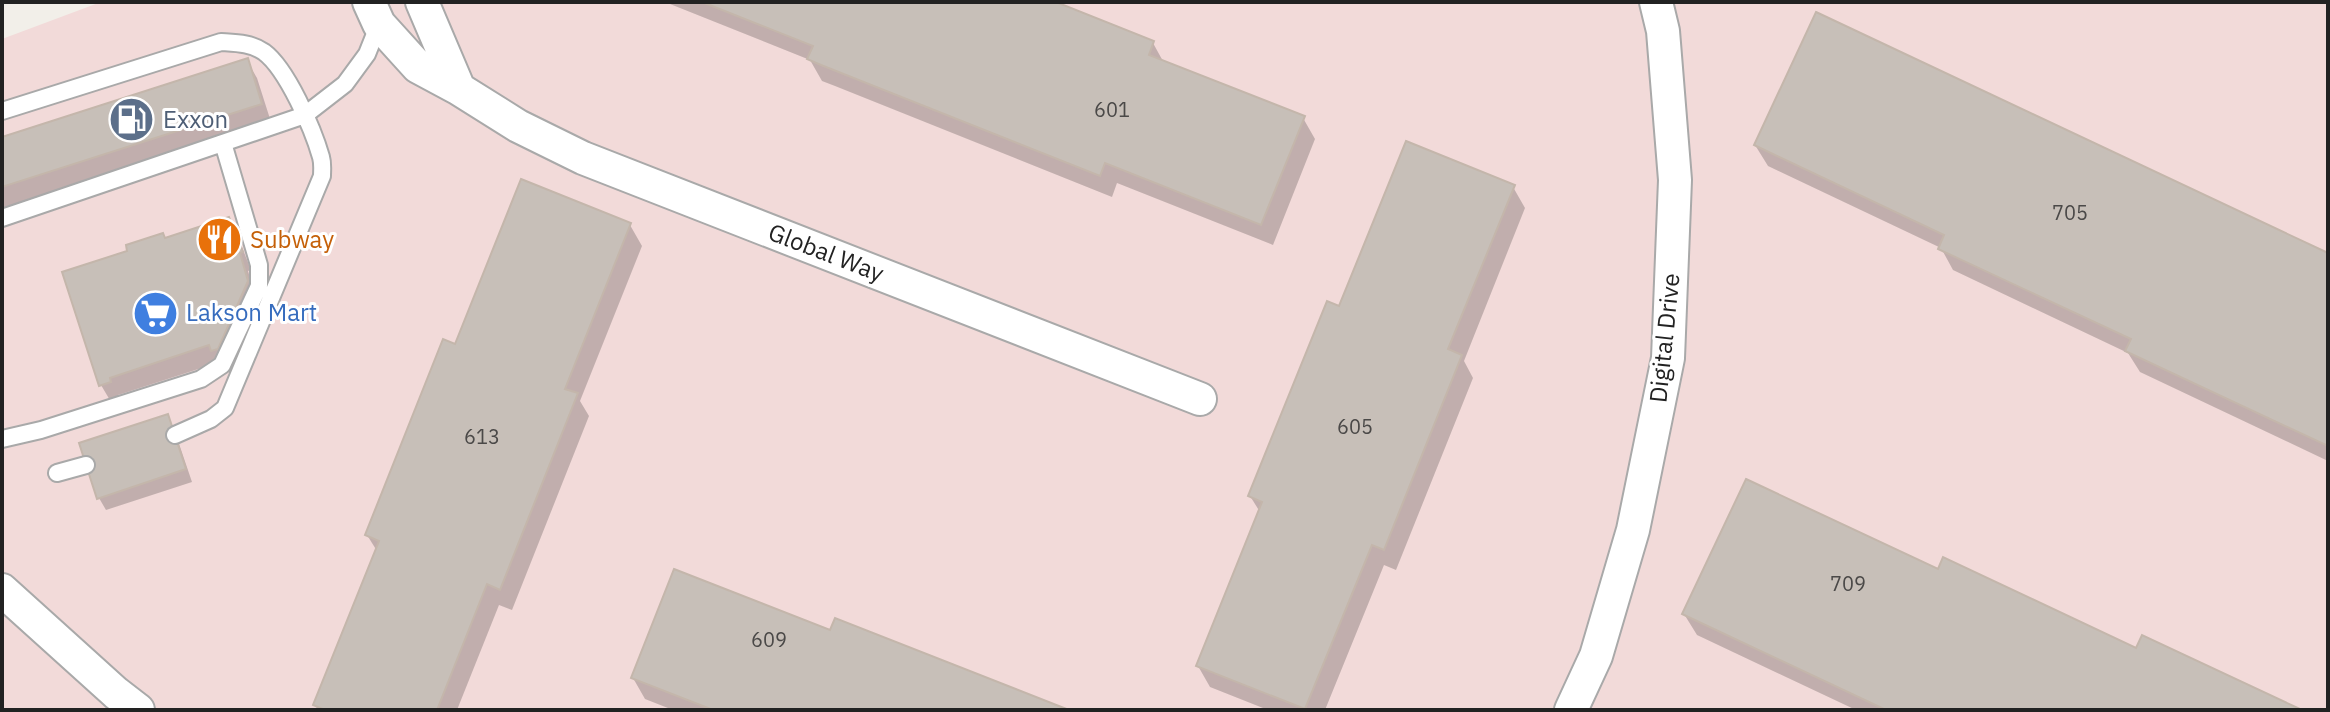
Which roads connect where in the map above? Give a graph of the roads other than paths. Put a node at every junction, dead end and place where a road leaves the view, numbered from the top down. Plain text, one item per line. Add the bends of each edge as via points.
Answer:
1 (422, 2) edge
2 (1656, 2) edge
3 (374, 13) edge
4 (459, 89) junction
5 (2, 111) edge
6 (305, 115) junction
7 (223, 143) junction
8 (2, 218) edge
9 (1200, 399) dead end
10 (175, 435) dead end
11 (2, 439) edge
12 (86, 465) dead end
13 (57, 473) dead end
14 (2, 590) edge
15 (138, 710) edge
16 (1571, 710) edge

1 - 4 street
2 - 16 street, Digital Drive via 1675,180 1668,358 1633,530 1596,656
3 - 4 street, Global Way via 418,67
3 - 6 lane via 367,54 345,84
4 - 9 street, Global Way via 583,158
5 - 6 lane via 221,42 263,52 281,70
6 - 7 lane
6 - 10 lane via 322,161 322,176 225,408
7 - 8 lane
7 - 11 lane via 259,265 259,286 222,365 201,379
12 - 13 lane
14 - 15 street

